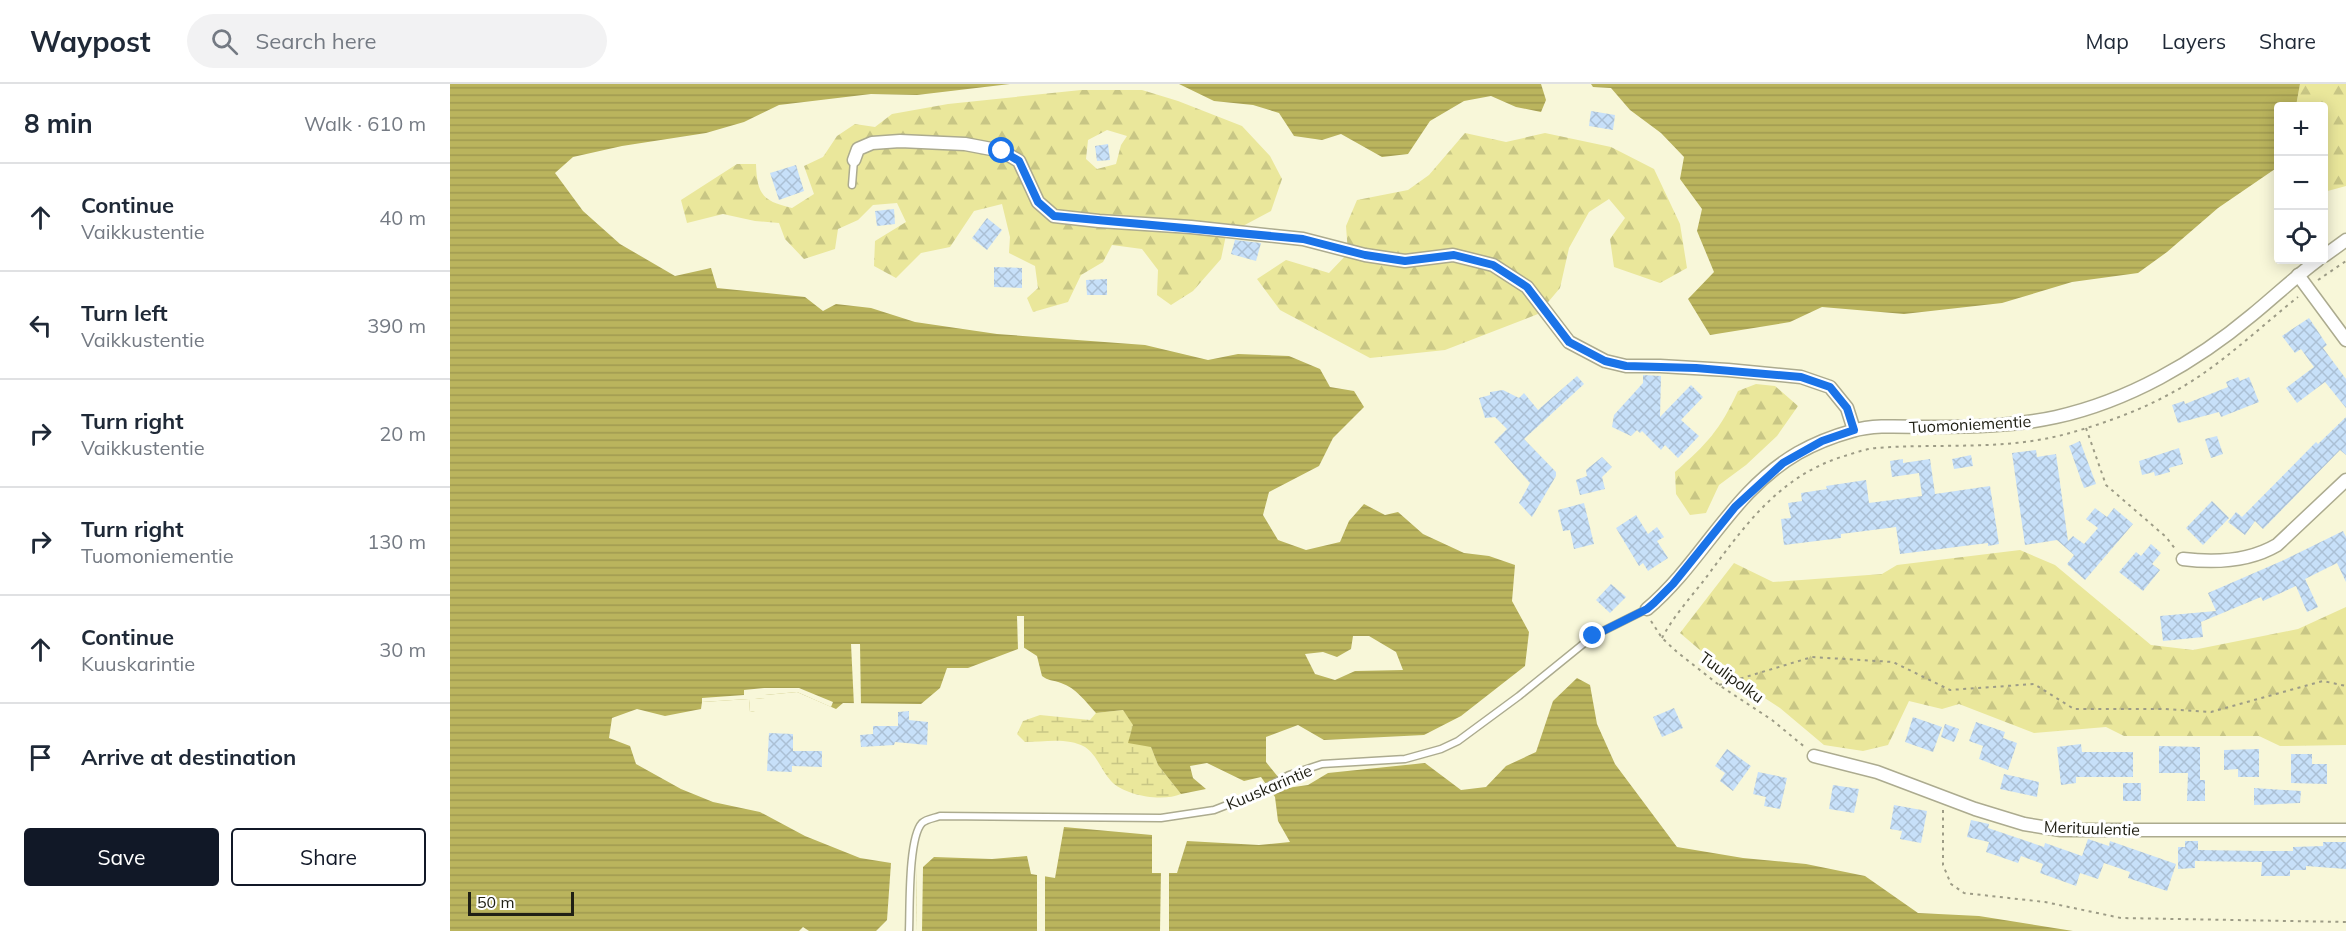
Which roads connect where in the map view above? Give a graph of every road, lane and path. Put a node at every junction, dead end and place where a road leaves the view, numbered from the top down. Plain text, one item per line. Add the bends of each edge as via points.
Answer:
1 (854, 160) joint
2 (852, 185) dead end
3 (2346, 240) edge
4 (2328, 253) edge
5 (2312, 264) edge
6 (2298, 274) junction
7 (2346, 340) edge
8 (2086, 428) dead end
9 (1854, 430) junction
10 (2346, 480) edge
11 (2183, 559) joint
12 (1647, 609) junction
13 (1719, 685) junction
14 (2346, 686) edge
15 (1814, 756) joint
16 (1943, 798) junction
17 (2346, 830) edge
18 (2346, 922) edge
19 (909, 931) edge

1 - 2 lane
1 - 9 street via 858,149 872,142 965,144 1002,151 1019,161 1038,202 1054,216 1303,239 1405,261 1454,255 1493,265 1527,287 1569,342 1605,361 1626,366 1801,377 1830,387 1847,408
3 - 4 street
5 - 6 street, Tuomoniementie
6 - 7 street
6 - 9 street, Tuomoniementie via 2251,316 2203,351 2113,400 2030,422
8 - 11 path via 2106,485 2166,537
9 - 12 street, Tuomoniementie via 1822,441 1783,463 1735,507 1673,584
10 - 11 street via 2277,545 2263,553 2221,561
12 - 13 path, Tuulipolku via 1662,638
12 - 19 lane, Kuuskarintie via 1593,636 1458,741 1405,759 1314,767 1214,810 1161,818 940,816 923,822 916,834 912,857
13 - 14 path via 1812,657 1893,662 1950,690 2034,684 2074,709 2211,712 2323,681
13 - 15 path, Tuulipolku via 1772,720
15 - 16 street, Merituulentie via 1877,772
16 - 17 street, Merituulentie via 2024,825 2061,830
16 - 18 path via 1943,865 1951,884 1964,893 2045,902 2121,918

